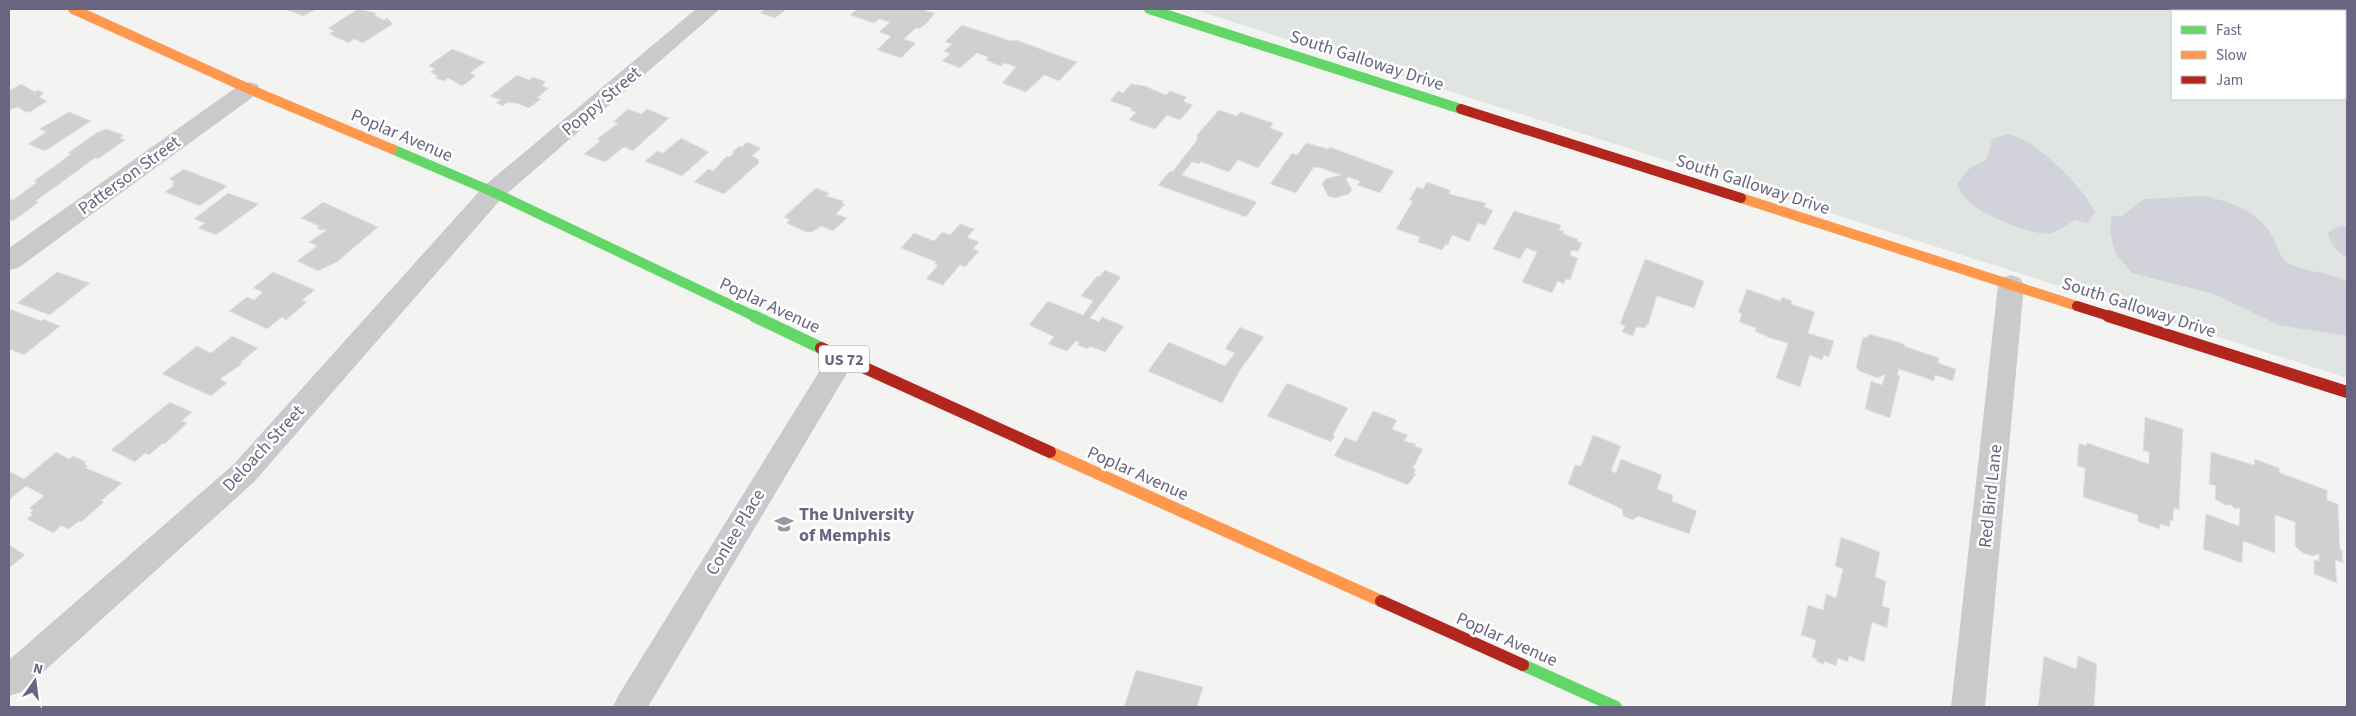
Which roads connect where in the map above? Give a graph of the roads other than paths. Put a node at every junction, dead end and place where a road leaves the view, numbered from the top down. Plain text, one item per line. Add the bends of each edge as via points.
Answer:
1 (73, 9) edge
2 (709, 9) edge
3 (1148, 9) edge
4 (250, 89) junction
5 (493, 192) junction
6 (9, 261) edge
7 (2011, 285) junction
8 (842, 358) junction
9 (2347, 392) edge
10 (9, 680) edge
11 (1605, 705) edge
12 (630, 707) edge
13 (1968, 707) edge

1 - 4 main road, Poplar Avenue / US 72
2 - 5 street, Poppy Street
3 - 7 main road, South Galloway Drive
4 - 5 main road, Poplar Avenue / US 72
4 - 6 street, Patterson Street
5 - 8 main road, Poplar Avenue / US 72
5 - 10 street, Deloach Street via 244,473
7 - 9 main road, South Galloway Drive
7 - 13 street, Red Bird Lane
8 - 11 main road, Poplar Avenue / US 72
8 - 12 street, Conlee Place

